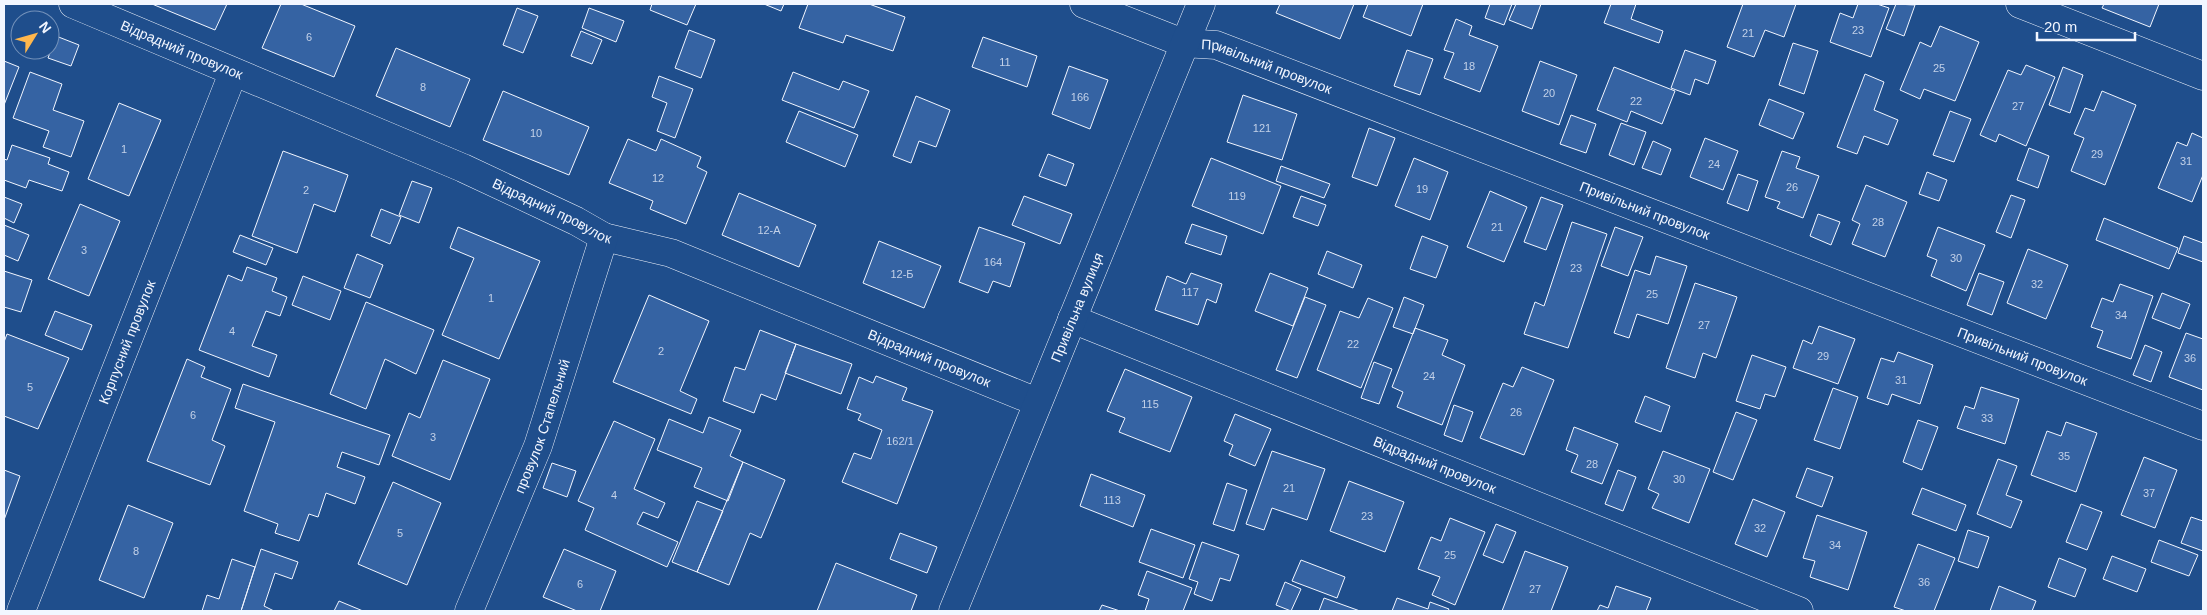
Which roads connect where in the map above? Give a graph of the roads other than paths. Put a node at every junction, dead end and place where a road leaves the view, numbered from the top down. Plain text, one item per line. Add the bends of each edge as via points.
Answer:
1 (73, 4) edge
2 (1084, 4) edge
3 (1201, 4) edge
4 (2020, 4) edge
5 (1183, 43) junction
6 (233, 72) junction
7 (2203, 76) edge
8 (604, 237) junction
9 (1072, 319) junction
10 (1037, 402) junction
11 (2203, 426) edge
12 (21, 611) edge
13 (469, 611) edge
14 (953, 611) edge
15 (1799, 611) edge

1 - 6 street, Відрадний провулок
2 - 5 street, Привільний провулок
3 - 5 street, Привільна вулиця
4 - 7 street
5 - 9 street, Привільна вулиця
5 - 11 street, Привільний провулок via 1225,48
6 - 8 street, Відрадний провулок via 463,168
6 - 12 street, Корпусний провулок
8 - 10 street, Відрадний провулок via 671,253
8 - 13 street, провулок Стапельний via 538,446
9 - 10 street, Привільна вулиця
9 - 15 street, Відрадний провулок
10 - 14 street, Привільна вулиця

